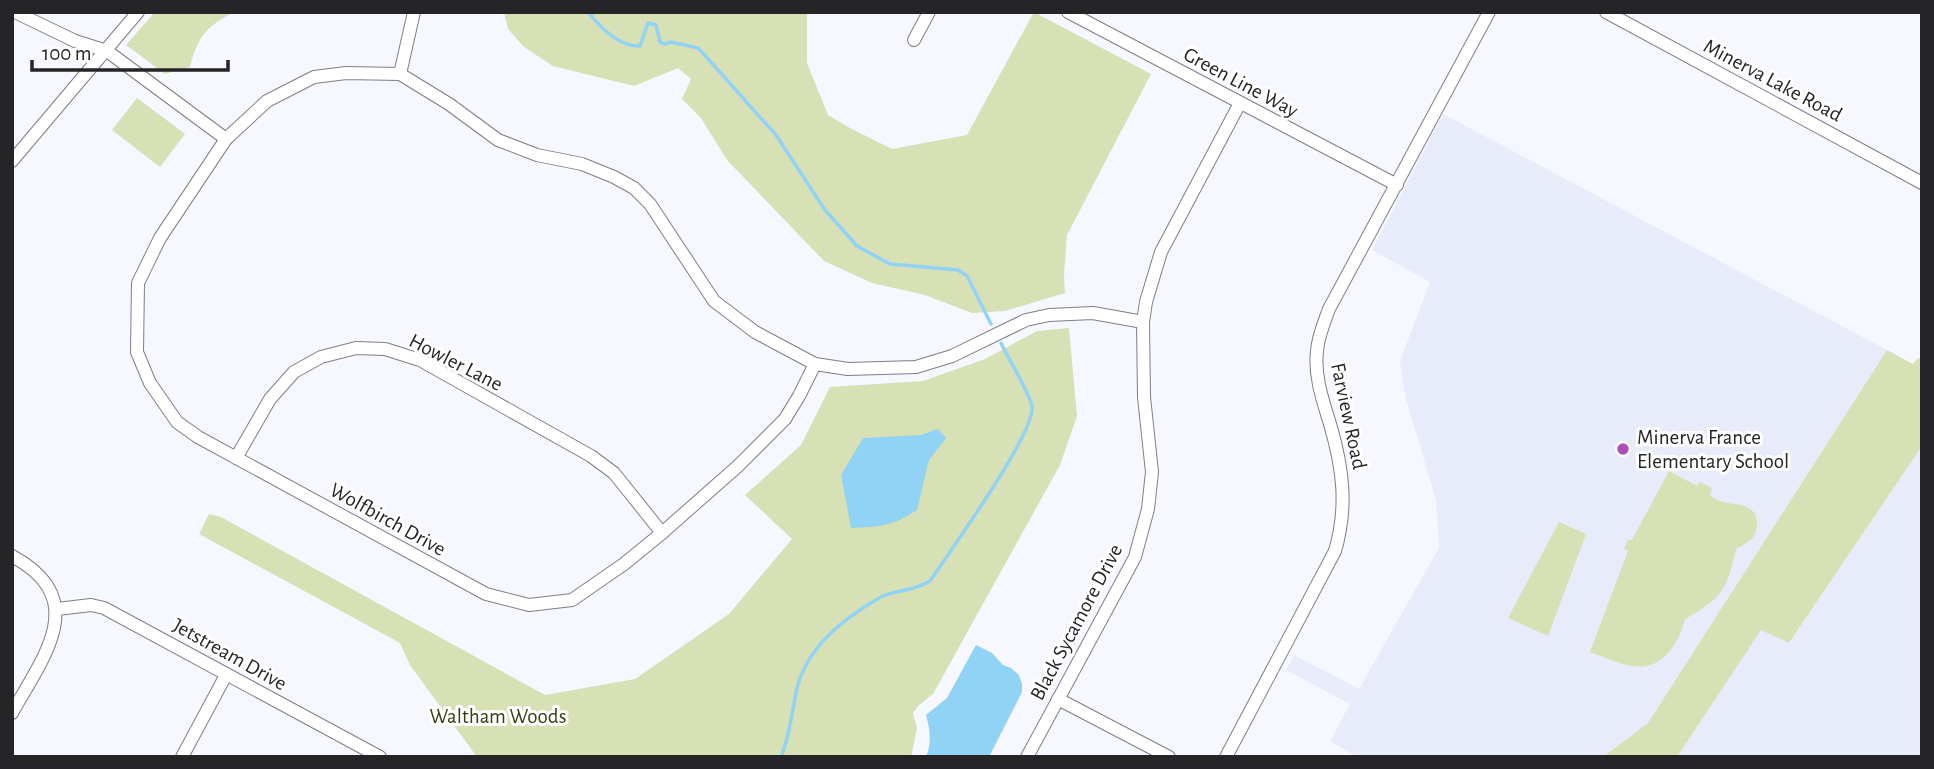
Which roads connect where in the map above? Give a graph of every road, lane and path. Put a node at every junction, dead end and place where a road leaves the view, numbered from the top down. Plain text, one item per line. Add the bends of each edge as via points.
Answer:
1 (15, 12) edge
2 (138, 12) edge
3 (414, 12) edge
4 (929, 12) edge
5 (1068, 12) edge
6 (1489, 12) edge
7 (1606, 12) edge
8 (914, 40) dead end
9 (107, 51) junction
10 (400, 74) junction
11 (1240, 103) junction
12 (226, 139) junction
13 (12, 161) edge
14 (1922, 183) edge
15 (1397, 185) junction
16 (1143, 322) junction
17 (814, 364) junction
18 (236, 457) junction
19 (662, 533) junction
20 (12, 556) edge
21 (57, 609) junction
22 (226, 675) junction
23 (1058, 699) junction
24 (12, 713) edge
25 (182, 757) edge
26 (380, 757) edge
27 (1027, 757) edge
28 (1169, 757) edge
29 (1226, 757) edge

1 - 9 street
2 - 9 street
3 - 10 street
4 - 8 street
5 - 11 street, Green Line Way
6 - 15 street, Farview Road
7 - 14 street, Minerva Lake Road
9 - 12 street
9 - 13 street
10 - 12 street, Wolfbirch Drive via 314,77 267,101
10 - 17 street via 498,140 537,155 582,164 634,188 650,204 714,301 755,332
11 - 15 street, Green Line Way
11 - 16 street, Black Sycamore Drive via 1161,253
12 - 18 street, Wolfbirch Drive via 160,239 138,283 137,352 150,383 177,422
15 - 29 street, Farview Road via 1329,309 1317,351 1321,391 1343,477 1344,512 1335,551
16 - 17 street via 1093,313 1049,316 1026,320 952,356 916,367 848,369
16 - 23 street, Black Sycamore Drive via 1152,472 1148,509 1135,557
17 - 19 street, Wolfbirch Drive via 785,419
18 - 19 street, Wolfbirch Drive via 486,594 529,605 572,600
18 - 19 street, Howler Lane via 270,399 294,372 321,357 356,348 385,349 420,360 592,456 614,473
20 - 21 street via 46,582
21 - 22 street, Jetstream Drive via 104,608
21 - 24 street via 50,644
22 - 25 street
22 - 26 street, Jetstream Drive
23 - 27 street, Black Sycamore Drive
23 - 28 street

